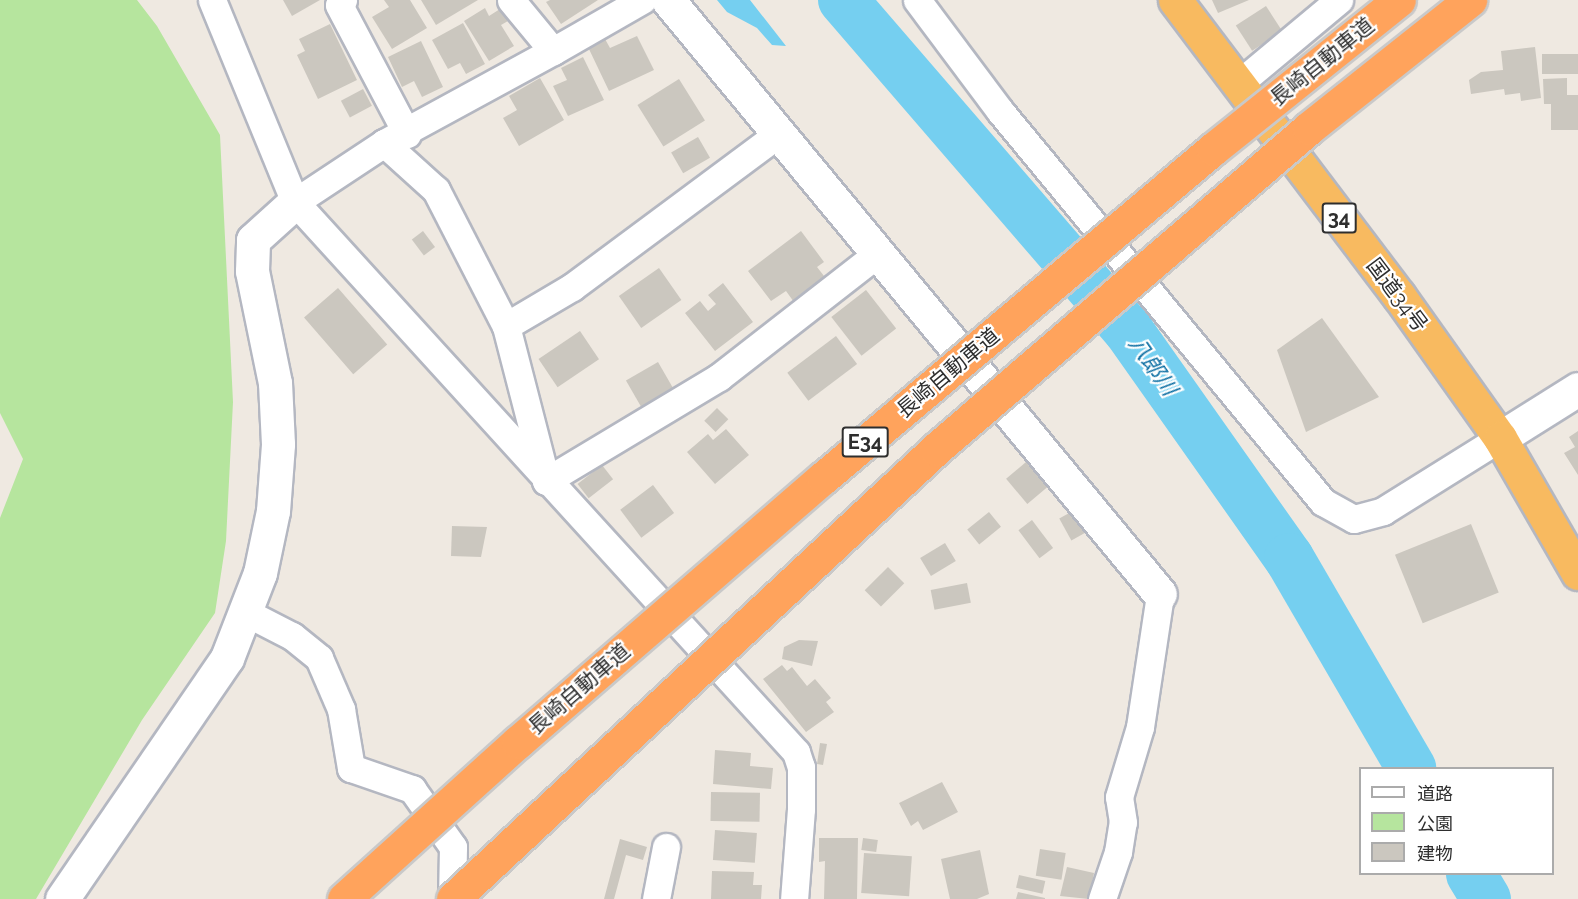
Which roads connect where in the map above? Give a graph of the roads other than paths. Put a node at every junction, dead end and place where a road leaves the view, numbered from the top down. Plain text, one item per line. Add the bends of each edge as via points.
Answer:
1 (212, 0) edge
2 (343, 0) edge
3 (511, 0) edge
4 (642, 0) edge
5 (668, 0) edge
6 (917, 0) edge
7 (1175, 0) edge
8 (1339, 0) edge
9 (1399, 0) edge
10 (1470, 0) edge
11 (553, 51) junction
12 (1237, 85) junction
13 (779, 133) junction
14 (395, 138) junction
15 (295, 202) junction
16 (878, 253) junction
17 (506, 326) junction
18 (1578, 389) edge
19 (1500, 438) junction
20 (546, 481) junction
21 (1578, 573) edge
22 (1160, 594) joint
23 (245, 612) junction
24 (666, 846) dead end
25 (62, 899) edge
26 (344, 899) edge
27 (453, 899) edge
28 (656, 899) edge
29 (794, 899) edge
30 (1102, 899) edge

1 - 15 street
2 - 14 street via 339,5
3 - 11 street
4 - 11 street
5 - 13 street
6 - 19 street via 1000,111 1323,502 1354,519 1383,510
7 - 12 highway, 国道34号 / 34
8 - 12 street
9 - 26 highway, 長崎自動車道 / E34, bridge via 1213,149 814,486
10 - 27 highway, 長崎自動車道 / E34, bridge via 1309,128 936,449
11 - 14 street
12 - 19 highway, 国道34号 / 34 via 1399,296
13 - 16 street
13 - 17 street via 572,287
14 - 15 street
14 - 17 street via 436,190
15 - 20 street
15 - 23 street via 253,240 252,272 275,383 278,444 273,511 260,573
16 - 20 street via 718,377
16 - 22 street
17 - 20 street
18 - 19 street
19 - 21 highway, 国道34号 / 34
20 - 29 street via 796,752 801,767 801,808
22 - 30 street via 1140,727 1119,797 1124,822
23 - 25 street via 227,658 198,706
23 - 27 street via 292,636 319,658 340,709 351,768 412,789 453,847
24 - 28 street

